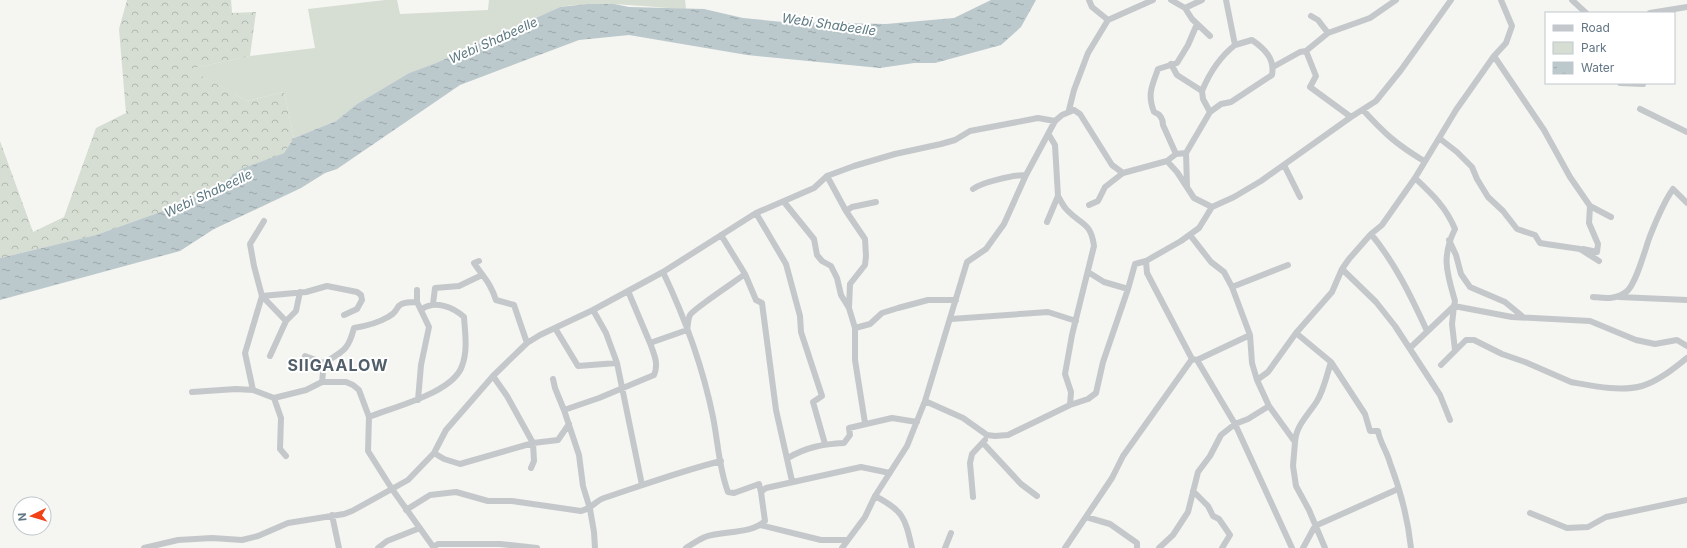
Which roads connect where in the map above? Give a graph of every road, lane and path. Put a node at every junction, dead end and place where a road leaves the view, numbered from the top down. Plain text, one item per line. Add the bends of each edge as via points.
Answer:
1 (1089, 0) edge
2 (1153, 0) edge
3 (1171, 0) edge
4 (1202, 0) edge
5 (1226, 0) edge
6 (1396, 0) edge
7 (1442, 0) edge
8 (1501, 0) edge
9 (1572, 0) edge
10 (1449, 2) edge
11 (1687, 7) edge
12 (1185, 8) junction
13 (1585, 12) edge
14 (1656, 12) edge
15 (1311, 16) dead end
16 (1108, 20) junction
17 (1197, 24) junction
18 (1328, 33) junction
19 (1210, 36) dead end
20 (1235, 45) junction
21 (1306, 51) junction
22 (1494, 56) junction
23 (1171, 64) junction
24 (1273, 67) junction
25 (1202, 91) junction
26 (1640, 109) dead end
27 (1074, 110) junction
28 (1363, 110) junction
29 (1210, 112) junction
30 (1351, 117) junction
31 (1055, 121) junction
32 (1687, 132) edge
33 (1049, 134) junction
34 (1439, 138) junction
35 (1186, 153) junction
36 (1176, 154) junction
37 (1167, 161) junction
38 (1424, 161) junction
39 (1284, 165) junction
40 (1123, 173) junction
41 (1026, 175) junction
42 (827, 176) junction
43 (1415, 178) junction
44 (1187, 187) junction
45 (973, 189) dead end
46 (1058, 196) junction
47 (1300, 197) dead end
48 (784, 202) junction
49 (876, 202) dead end
50 (1687, 203) edge
51 (1089, 205) dead end
52 (1590, 206) junction
53 (1212, 207) junction
54 (846, 210) junction
55 (756, 214) junction
56 (1611, 217) dead end
57 (264, 221) dead end
58 (1047, 222) dead end
59 (1371, 234) junction
60 (721, 235) junction
61 (1190, 235) junction
62 (1449, 240) junction
63 (1580, 249) junction
64 (479, 261) dead end
65 (1146, 261) junction
66 (1599, 261) dead end
67 (1288, 265) dead end
68 (1342, 269) junction
69 (663, 272) junction
70 (1088, 272) junction
71 (745, 274) junction
72 (482, 275) junction
73 (1232, 287) junction
74 (1128, 289) junction
75 (417, 290) dead end
76 (300, 292) junction
77 (628, 292) junction
78 (262, 296) junction
79 (1593, 297) dead end
80 (1617, 297) junction
81 (956, 300) junction
82 (1687, 300) edge
83 (417, 302) junction
84 (433, 304) junction
85 (1454, 306) junction
86 (849, 308) junction
87 (422, 309) junction
88 (593, 310) junction
89 (344, 315) dead end
90 (1522, 316) junction
91 (951, 319) junction
92 (286, 321) junction
93 (1076, 321) junction
94 (555, 328) junction
95 (855, 328) junction
96 (687, 330) junction
97 (1427, 331) junction
98 (1296, 333) junction
99 (1250, 335) junction
100 (527, 342) junction
101 (650, 344) junction
102 (1687, 346) edge
103 (1410, 348) junction
104 (1455, 350) junction
105 (270, 356) dead end
106 (305, 356) dead end
107 (1687, 358) edge
108 (1195, 359) junction
109 (324, 362) junction
110 (1331, 362) junction
111 (617, 363) junction
112 (1441, 365) dead end
113 (493, 376) junction
114 (553, 379) dead end
115 (1257, 380) junction
116 (322, 382) junction
117 (622, 389) junction
118 (253, 390) junction
119 (192, 392) dead end
120 (274, 398) junction
121 (418, 400) junction
122 (925, 402) junction
123 (1070, 405) junction
124 (1269, 406) junction
125 (564, 410) junction
126 (369, 417) junction
127 (1450, 420) dead end
128 (917, 422) junction
129 (864, 423) junction
130 (569, 424) junction
131 (1235, 424) junction
132 (987, 435) junction
133 (1295, 442) junction
134 (533, 443) junction
135 (983, 443) junction
136 (825, 444) junction
137 (434, 453) junction
138 (286, 456) dead end
139 (788, 458) junction
140 (721, 461) junction
141 (531, 468) dead end
142 (890, 472) junction
143 (792, 481) junction
144 (642, 485) junction
145 (1398, 488) junction
146 (392, 489) junction
147 (1193, 491) junction
148 (761, 492) junction
149 (875, 496) junction
150 (1037, 496) dead end
151 (973, 497) dead end
152 (1687, 500) edge
153 (590, 509) junction
154 (406, 510) junction
155 (1530, 513) dead end
156 (332, 516) junction
157 (1086, 517) junction
158 (760, 525) junction
159 (1315, 526) junction
160 (420, 528) junction
161 (951, 533) dead end
162 (847, 540) junction
163 (501, 546) edge
164 (144, 548) edge
165 (339, 548) edge
166 (378, 548) edge
167 (434, 548) edge
168 (537, 548) edge
169 (595, 548) edge
170 (686, 548) edge
171 (842, 548) edge
172 (912, 548) edge
173 (945, 548) edge
174 (1065, 548) edge
175 (1137, 548) edge
176 (1159, 548) edge
177 (1222, 548) edge
178 (1292, 548) edge
179 (1303, 548) edge
180 (1325, 548) edge
181 (1411, 548) edge

1 - 16 street via 1092,7
2 - 16 street
3 - 12 street
4 - 12 street
5 - 20 street
6 - 18 street via 1370,18
7 - 10 street
8 - 22 street via 1512,26 1506,43
9 - 13 street
10 - 28 street via 1401,70 1376,101
11 - 14 street
12 - 17 street
15 - 18 street via 1318,20
16 - 27 street via 1088,53 1074,90 1069,110
17 - 19 street
17 - 23 street via 1182,56 1177,63
18 - 21 street
20 - 24 street via 1252,40 1265,49
20 - 25 street via 1213,69
21 - 24 street
21 - 30 street via 1316,76 1310,87
22 - 34 street
22 - 52 street via 1544,130 1570,177
23 - 25 street via 1178,75
23 - 36 street via 1158,69 1150,96 1154,112 1163,120
24 - 29 street via 1269,78
25 - 29 street
26 - 32 street
27 - 31 street
27 - 40 street via 1080,114 1112,165
28 - 30 street
28 - 38 street via 1398,146
29 - 35 street
30 - 39 street
31 - 33 street
31 - 42 street via 1038,118 970,131 955,140 895,154
33 - 41 street
33 - 46 street via 1055,145
34 - 38 street
34 - 63 street via 1472,167 1488,197 1517,229 1535,235 1540,243
35 - 36 street
35 - 44 street
36 - 37 street
37 - 40 street
37 - 44 street
38 - 43 street
39 - 47 street
39 - 53 street via 1234,197
40 - 51 street via 1105,188 1098,201
41 - 45 street via 1013,175 978,185
41 - 81 street via 998,234 986,249 967,262
42 - 48 street via 814,188
42 - 54 street
43 - 59 street via 1382,225
43 - 62 street via 1438,199 1451,219 1455,229
44 - 53 street via 1194,198
46 - 58 street
46 - 70 street via 1066,209 1082,221 1092,234 1094,246
48 - 55 street
48 - 86 street via 814,239 817,255 831,266 837,278 840,296
49 - 54 street via 852,206
50 - 80 street via 1673,189 1650,237 1639,269 1627,292
52 - 56 street
52 - 63 street via 1589,223 1598,244 1597,252
53 - 61 street via 1199,228
54 - 86 street via 864,239 866,256 865,265 850,284
55 - 60 street
55 - 136 street via 786,264 800,316 801,332 822,396 813,402
57 - 78 street via 250,244
59 - 68 street
59 - 97 street via 1387,254
60 - 69 street
60 - 71 street
61 - 65 street
61 - 73 street via 1211,262 1224,272
62 - 85 street via 1446,266
62 - 90 street via 1461,274 1470,287 1505,302
63 - 66 street
64 - 72 street via 474,263
65 - 74 street via 1135,264
65 - 108 street via 1150,280
67 - 73 street
68 - 98 street via 1332,292
68 - 103 street via 1386,314
69 - 77 street
69 - 96 street
70 - 74 street via 1104,282
70 - 93 street
71 - 96 street via 695,309 690,316
71 - 139 street via 756,300 762,303 782,446
72 - 84 street via 459,286 435,288
72 - 100 street via 488,280 496,300 514,304
73 - 99 street
74 - 123 street via 1103,362 1096,393 1088,399
75 - 83 street
76 - 78 street
76 - 89 street via 327,286 361,294 362,300 357,309
76 - 92 street via 296,311
77 - 88 street
77 - 101 street
78 - 92 street
78 - 118 street via 245,353
79 - 80 street
80 - 82 street
81 - 91 street
81 - 95 street via 928,300 904,306 882,314 870,324
83 - 87 street
83 - 109 street via 404,302 390,317 354,328 344,351
84 - 87 street
84 - 121 street via 455,309 464,317 466,344 462,368 449,383
85 - 90 street via 1512,317
85 - 97 street
85 - 104 street via 1452,324
86 - 95 street
87 - 121 street via 429,327 421,365
88 - 94 street
88 - 111 street via 606,333
90 - 102 street via 1544,320 1590,320 1636,340 1655,344 1677,340
91 - 93 street via 1048,312
91 - 122 street
92 - 105 street
93 - 123 street via 1065,374 1071,392
94 - 100 street
94 - 111 street via 578,366
95 - 129 street via 856,367
96 - 101 street
96 - 140 street via 713,418
97 - 103 street
98 - 110 street
98 - 115 street via 1268,372
99 - 108 street
99 - 115 street via 1252,363
100 - 113 street
101 - 117 street via 657,366 654,375
103 - 127 street via 1440,395
104 - 107 street via 1466,340 1474,340 1571,382 1613,388 1642,386 1668,373
104 - 112 street
106 - 109 street
108 - 131 street
108 - 157 street via 1123,456
109 - 116 street
110 - 133 street via 1318,400 1306,414 1295,434
110 - 145 street via 1365,414 1370,431 1378,431
111 - 117 street
113 - 134 street
113 - 137 street via 446,430
114 - 125 street
115 - 124 street
116 - 120 street via 306,390
116 - 126 street via 353,384 359,390
117 - 125 street
117 - 144 street
118 - 119 street via 222,389
118 - 120 street
120 - 138 street via 281,418 280,449
121 - 126 street
122 - 128 street
122 - 132 street via 963,418
123 - 132 street via 1008,435
124 - 131 street
124 - 133 street
125 - 130 street
126 - 146 street via 368,451
128 - 129 street via 892,418
128 - 142 street via 907,446
129 - 136 street via 849,428 850,434 844,443
130 - 134 street via 558,440
130 - 153 street via 579,455 583,486
131 - 147 street via 1221,435 1198,472
131 - 178 street
132 - 135 street
133 - 159 street via 1293,466 1296,486
134 - 137 street via 460,464 450,462
134 - 141 street via 534,461
135 - 150 street via 1021,484
135 - 151 street via 972,454 970,463
136 - 139 street via 801,450
137 - 146 street via 408,480
139 - 143 street
140 - 144 street
140 - 148 street via 728,492 734,493 759,484
142 - 143 street via 861,467 823,474 808,480
142 - 149 street
143 - 148 street via 766,488
144 - 153 street via 602,499
145 - 159 street
145 - 181 street
146 - 154 street
146 - 156 street via 344,514
147 - 176 street via 1188,512 1173,535
147 - 177 street via 1230,535
148 - 158 street via 765,521
149 - 162 street via 865,517
149 - 172 street via 900,513 906,524
152 - 155 street via 1606,517 1588,527 1567,528
153 - 154 street via 581,512 512,501 488,501 456,492 430,495
153 - 169 street
154 - 160 street
156 - 164 street via 288,523 242,540 178,540
156 - 165 street
157 - 174 street
157 - 175 street via 1110,524 1137,543
158 - 162 street via 821,540
158 - 170 street via 705,537
159 - 179 street
159 - 180 street
160 - 166 street via 387,541
160 - 167 street
161 - 173 street
162 - 171 street
163 - 167 street via 438,544
163 - 168 street

